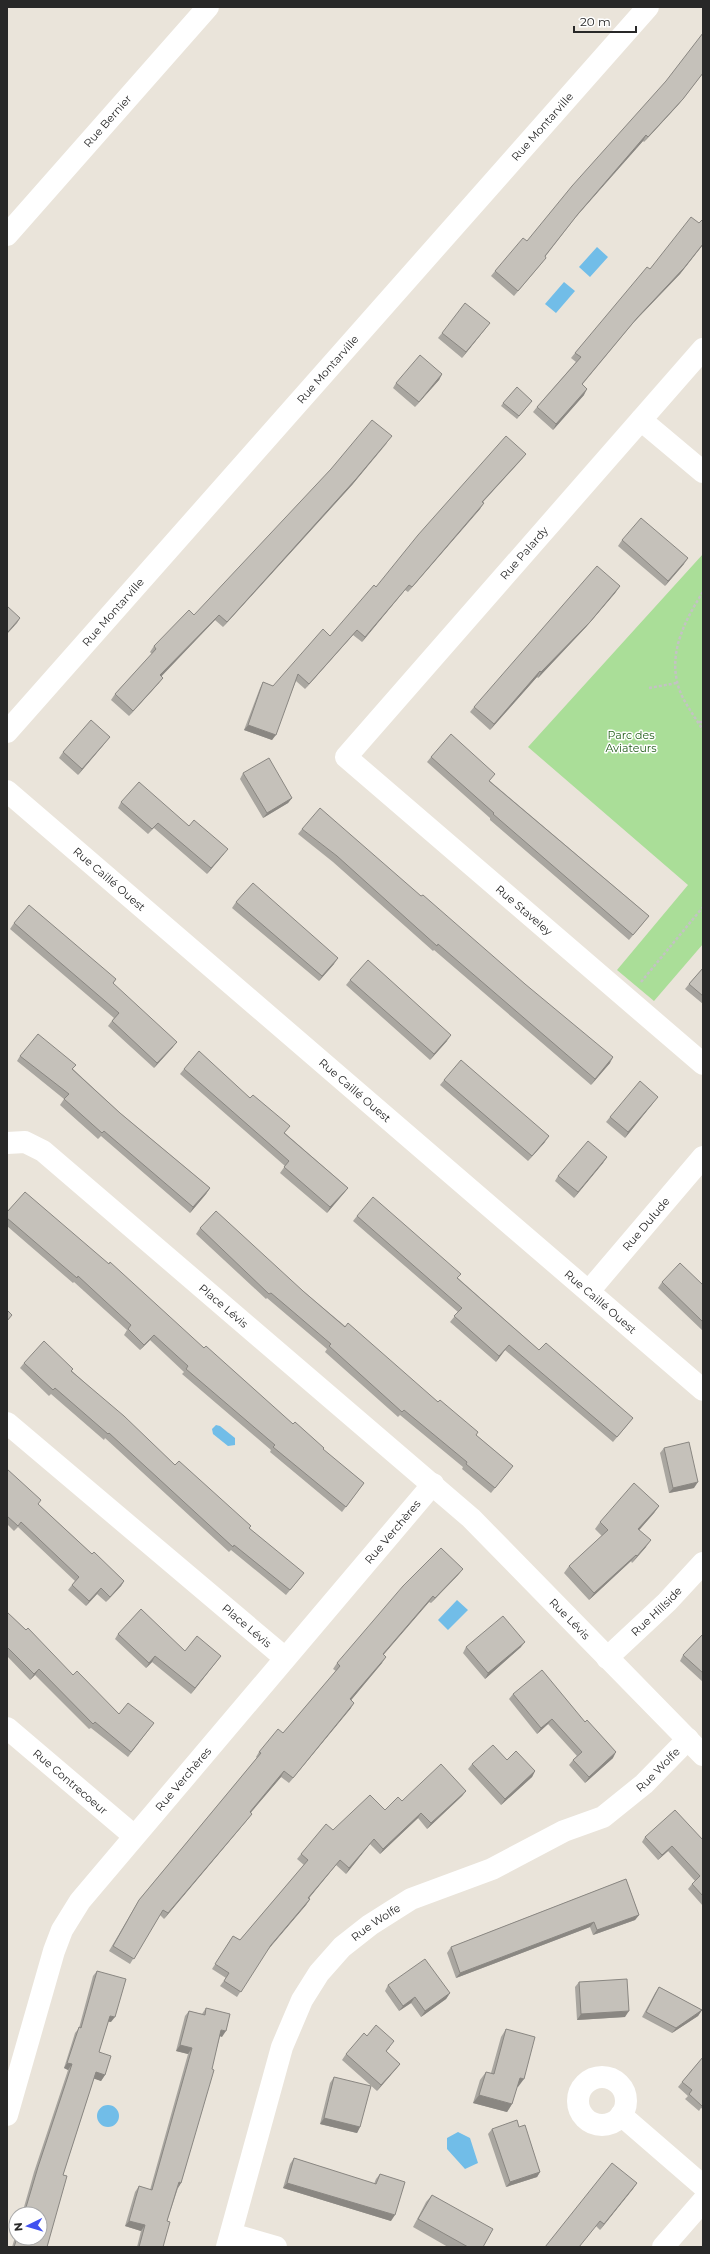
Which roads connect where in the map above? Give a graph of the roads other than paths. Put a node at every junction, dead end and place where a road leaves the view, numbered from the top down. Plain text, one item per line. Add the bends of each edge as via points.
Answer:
1 (208, 7) edge
2 (648, 7) edge
3 (7, 235) edge
4 (703, 349) edge
5 (641, 420) junction
6 (703, 472) edge
7 (7, 732) edge
8 (346, 757) joint
9 (7, 791) edge
10 (703, 1064) edge
11 (7, 1143) edge
12 (703, 1158) edge
13 (589, 1291) junction
14 (703, 1390) edge
15 (7, 1423) edge
16 (433, 1484) junction
17 (703, 1563) edge
18 (285, 1658) junction
19 (607, 1658) junction
20 (7, 1728) edge
21 (688, 1738) junction
22 (703, 1755) edge
23 (133, 1835) junction
24 (11, 2087) edge
25 (7, 2115) edge
26 (621, 2115) dead end
27 (703, 2186) edge
28 (703, 2201) edge
29 (229, 2240) edge
30 (276, 2247) edge
31 (663, 2247) edge

1 - 3 street, Rue Bernier
2 - 7 street, Rue Montarville
4 - 5 street, Rue Palardy
5 - 6 street
5 - 8 street, Rue Palardy
8 - 10 street, Rue Staveley
9 - 13 street, Rue Caillé Ouest
11 - 16 street, Place Lévis via 25,1142 43,1151
12 - 13 street, Rue Dulude
13 - 14 street, Rue Caillé Ouest
15 - 18 street, Place Lévis
16 - 18 street, Rue Verchères
16 - 19 street, Rue Lévis via 516,1562
17 - 19 street, Rue Hillside
18 - 23 street, Rue Verchères
19 - 21 street, Rue Lévis
20 - 23 street, Rue Contrecoeur
21 - 22 street, Rue Lévis
21 - 29 street, Rue Wolfe via 644,1784 603,1817 564,1831 492,1869 411,1899 370,1925 342,1947 319,1974 302,2000 282,2047
23 - 24 street, Rue Verchères via 76,1906 62,1930
24 - 25 street, Rue Verchères
26 - 27 street
28 - 31 street
29 - 30 street

